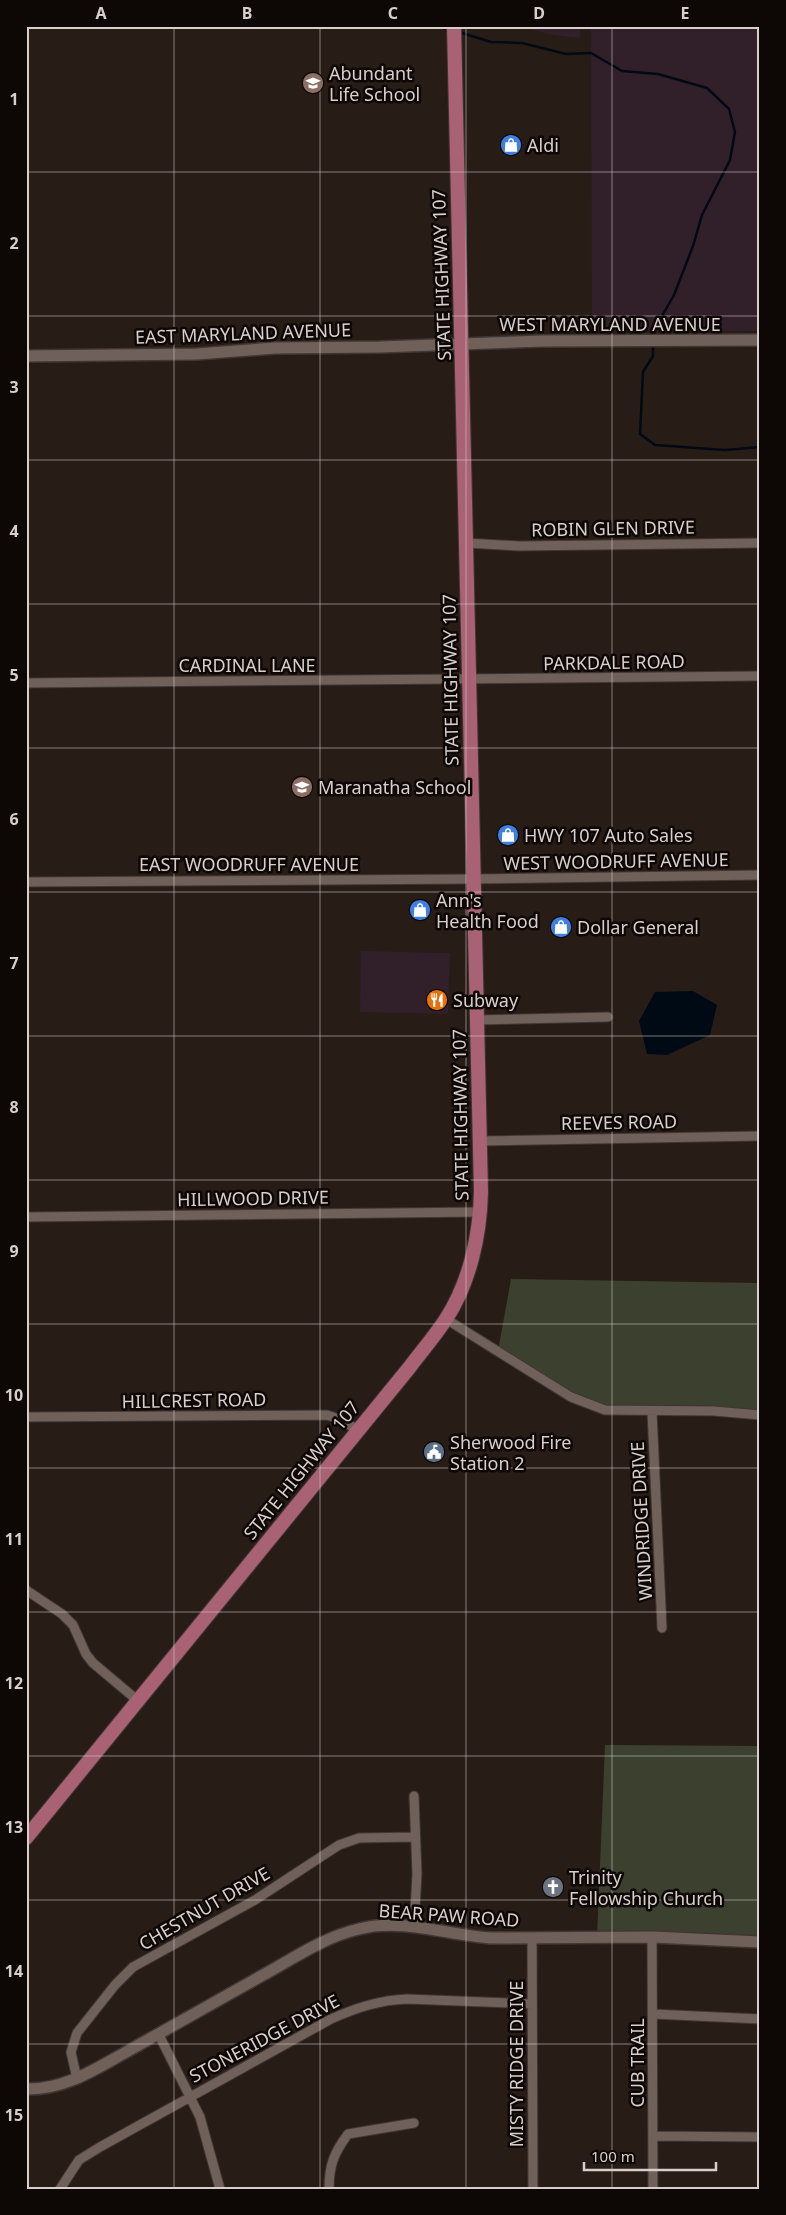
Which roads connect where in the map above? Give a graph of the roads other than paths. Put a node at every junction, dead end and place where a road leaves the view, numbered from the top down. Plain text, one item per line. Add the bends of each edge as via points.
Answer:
1 (454, 26) edge
2 (760, 340) edge
3 (461, 344) junction
4 (26, 356) edge
5 (466, 543) junction
6 (760, 543) edge
7 (760, 676) edge
8 (468, 680) junction
9 (26, 683) edge
10 (760, 875) edge
11 (472, 879) junction
12 (26, 882) edge
13 (608, 1017) dead end
14 (476, 1020) junction
15 (760, 1136) edge
16 (480, 1141) junction
17 (480, 1212) junction
18 (26, 1217) edge
19 (446, 1319) junction
20 (652, 1412) junction
21 (760, 1414) edge
22 (26, 1417) edge
23 (358, 1430) junction
24 (29, 1592) edge
25 (26, 1602) edge
26 (662, 1628) dead end
27 (137, 1700) junction
28 (414, 1796) dead end
29 (415, 1837) junction
30 (26, 1838) edge
31 (414, 1927) junction
32 (652, 1937) junction
33 (532, 1938) junction
34 (760, 1942) edge
35 (532, 2004) junction
36 (653, 2014) junction
37 (760, 2019) edge
38 (158, 2036) junction
39 (77, 2079) junction
40 (26, 2089) edge
41 (190, 2097) junction
42 (414, 2123) dead end
43 (654, 2136) junction
44 (760, 2137) edge
45 (60, 2189) edge
46 (220, 2189) edge
47 (329, 2189) edge
48 (533, 2189) edge
49 (653, 2189) edge

1 - 3 main road, STATE HIGHWAY 107
2 - 3 street, WEST MARYLAND AVENUE
3 - 4 street, EAST MARYLAND AVENUE via 275,348 197,354
3 - 5 main road, STATE HIGHWAY 107
5 - 6 street, ROBIN GLEN DRIVE via 528,546
5 - 8 main road, STATE HIGHWAY 107
7 - 8 street, PARKDALE ROAD
8 - 9 street, CARDINAL LANE
8 - 11 main road, STATE HIGHWAY 107
10 - 11 street, WEST WOODRUFF AVENUE
11 - 12 street, EAST WOODRUFF AVENUE
11 - 14 main road, STATE HIGHWAY 107
13 - 14 street
14 - 16 main road, STATE HIGHWAY 107
15 - 16 street, REEVES ROAD
16 - 17 main road, STATE HIGHWAY 107
17 - 18 street, HILLWOOD DRIVE
17 - 19 main road, STATE HIGHWAY 107 via 474,1252
19 - 20 street via 571,1397 605,1410
19 - 23 main road, STATE HIGHWAY 107
20 - 21 street
20 - 26 street, WINDRIDGE DRIVE
22 - 23 street, HILLCREST ROAD via 327,1415
23 - 27 main road, STATE HIGHWAY 107
24 - 25 street
24 - 27 street via 73,1625 93,1663
27 - 30 main road, STATE HIGHWAY 107
28 - 29 street
29 - 31 street
29 - 39 street, CHESTNUT DRIVE via 359,1838 339,1844 255,1900 134,1967 115,1985 77,2033 71,2052
31 - 33 street, BEAR PAW ROAD via 466,1936
31 - 38 street, BEAR PAW ROAD via 374,1926 330,1938
32 - 33 street, BEAR PAW ROAD
32 - 34 street, BEAR PAW ROAD
32 - 36 street, CUB TRAIL
33 - 35 street, MISTY RIDGE DRIVE
35 - 41 street, STONERIDGE DRIVE via 407,1998 371,2004 331,2019
35 - 48 street, MISTY RIDGE DRIVE
36 - 37 street
36 - 43 street, CUB TRAIL
38 - 39 street, BEAR PAW ROAD
38 - 41 street
39 - 40 street, BEAR PAW ROAD via 48,2088
41 - 45 street, STONERIDGE DRIVE via 79,2160
41 - 46 street via 204,2127
42 - 47 street via 348,2134 334,2153
43 - 44 street
43 - 49 street, CUB TRAIL

